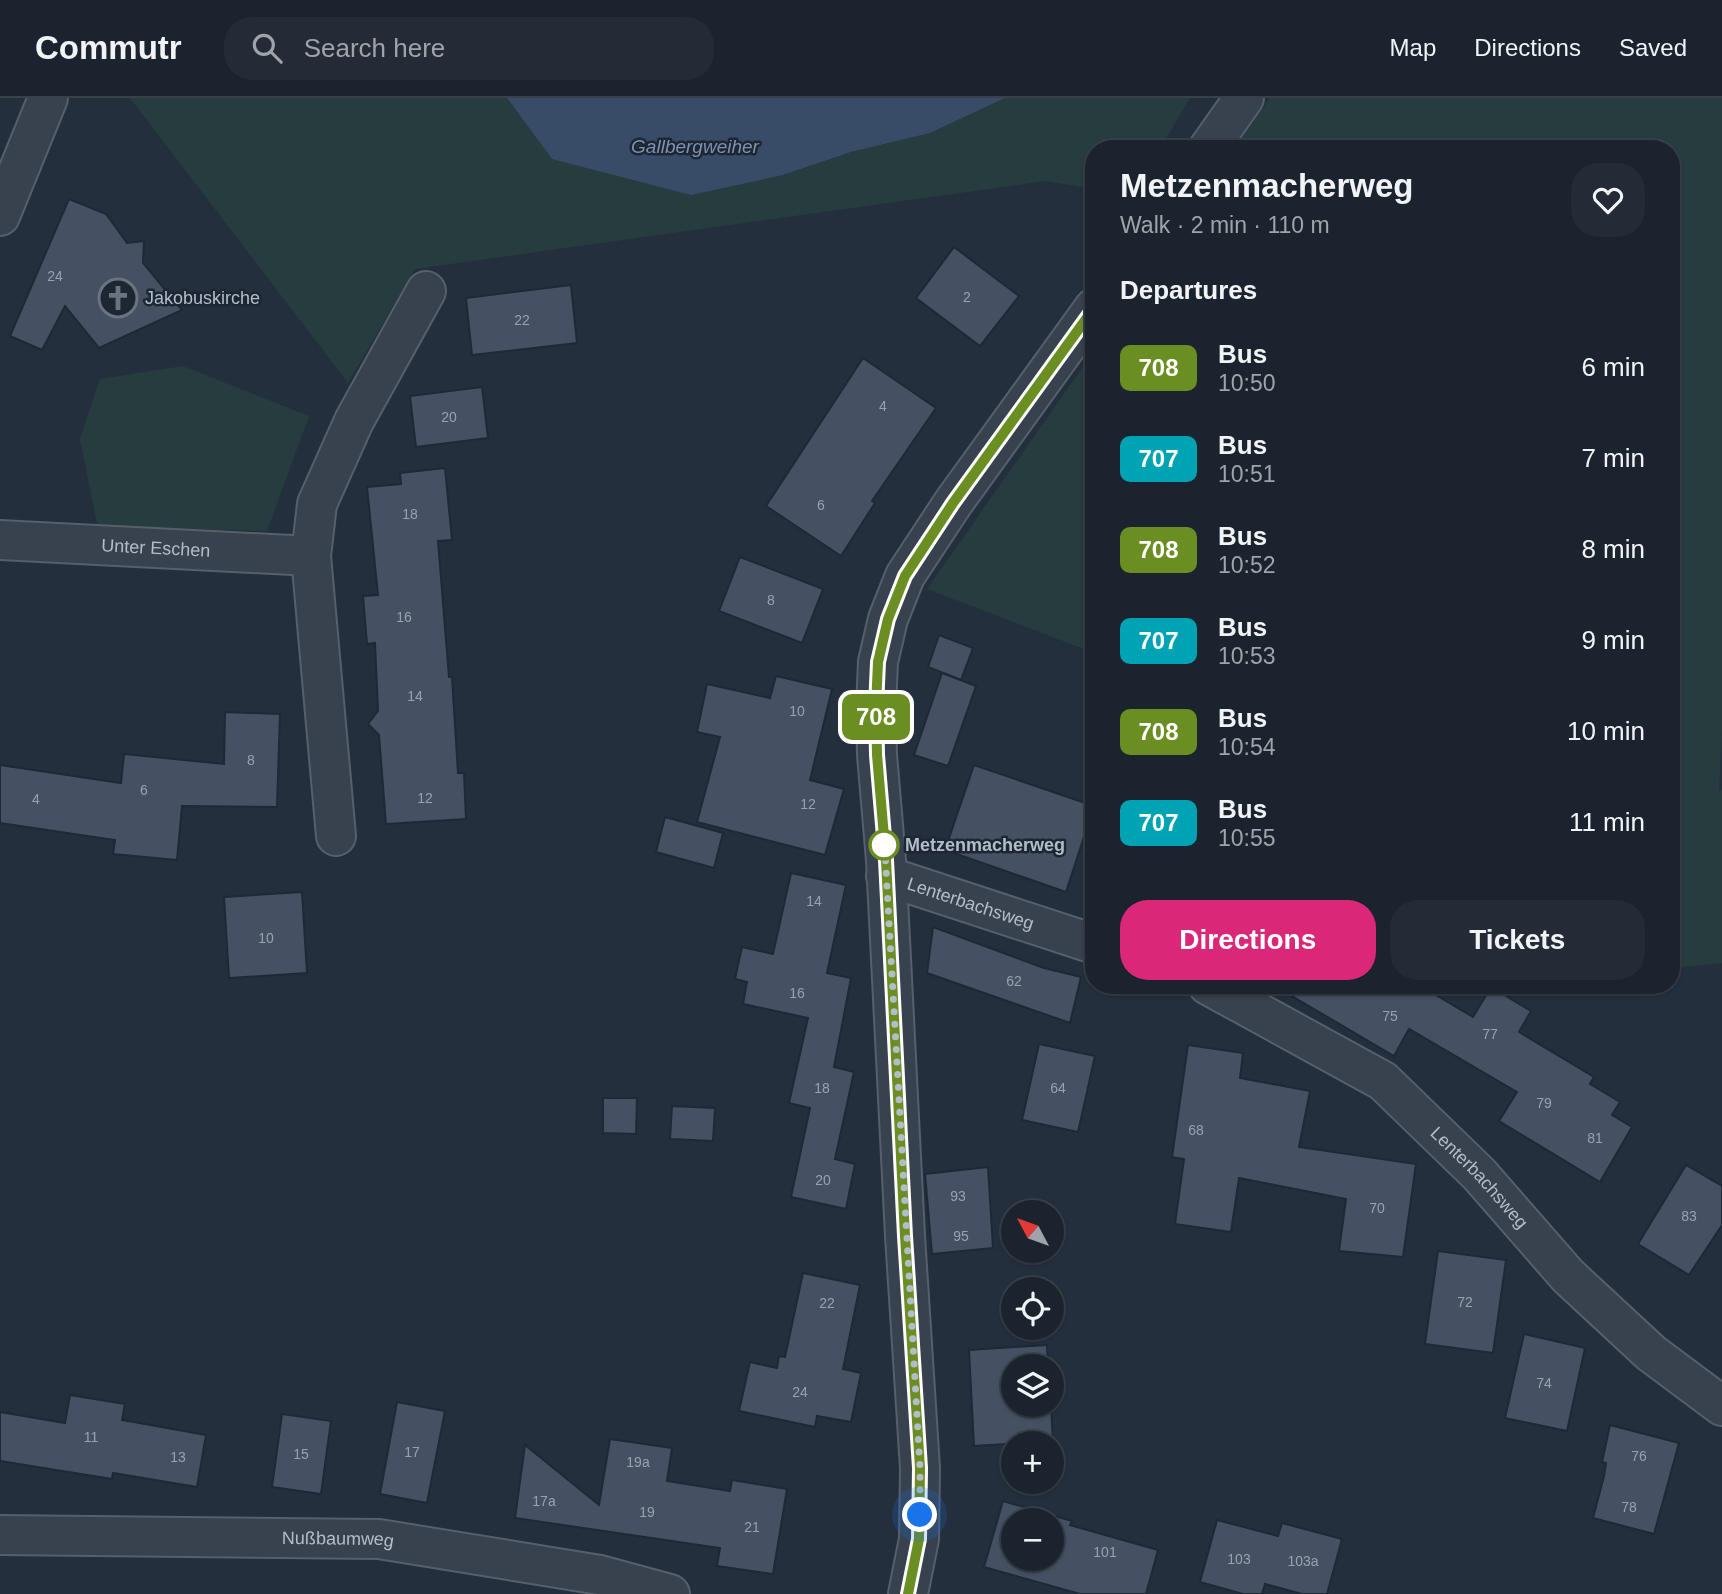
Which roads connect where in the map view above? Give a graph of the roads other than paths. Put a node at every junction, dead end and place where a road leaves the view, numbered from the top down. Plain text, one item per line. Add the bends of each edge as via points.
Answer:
1 (48, 98) edge
2 (1244, 98) edge
3 (1214, 140) edge
4 (0, 216) edge
5 (426, 291) dead end
6 (1085, 320) edge
7 (0, 540) edge
8 (311, 556) junction
9 (336, 836) dead end
10 (886, 876) junction
11 (1085, 941) edge
12 (1224, 994) edge
13 (1722, 1406) edge
14 (0, 1535) edge
15 (670, 1594) edge
16 (908, 1594) edge

1 - 4 street
2 - 3 street
5 - 8 street via 354,421 317,504
6 - 10 street via 953,503 905,576 888,619 878,662 876,707
7 - 8 street, Unter Eschen
8 - 9 street
10 - 11 street, Lenterbachsweg
10 - 16 street via 920,1468 919,1539
12 - 13 street, Lenterbachsweg via 1383,1081 1479,1174 1567,1276 1651,1353
14 - 15 street, Nußbaumweg via 379,1539 600,1575

